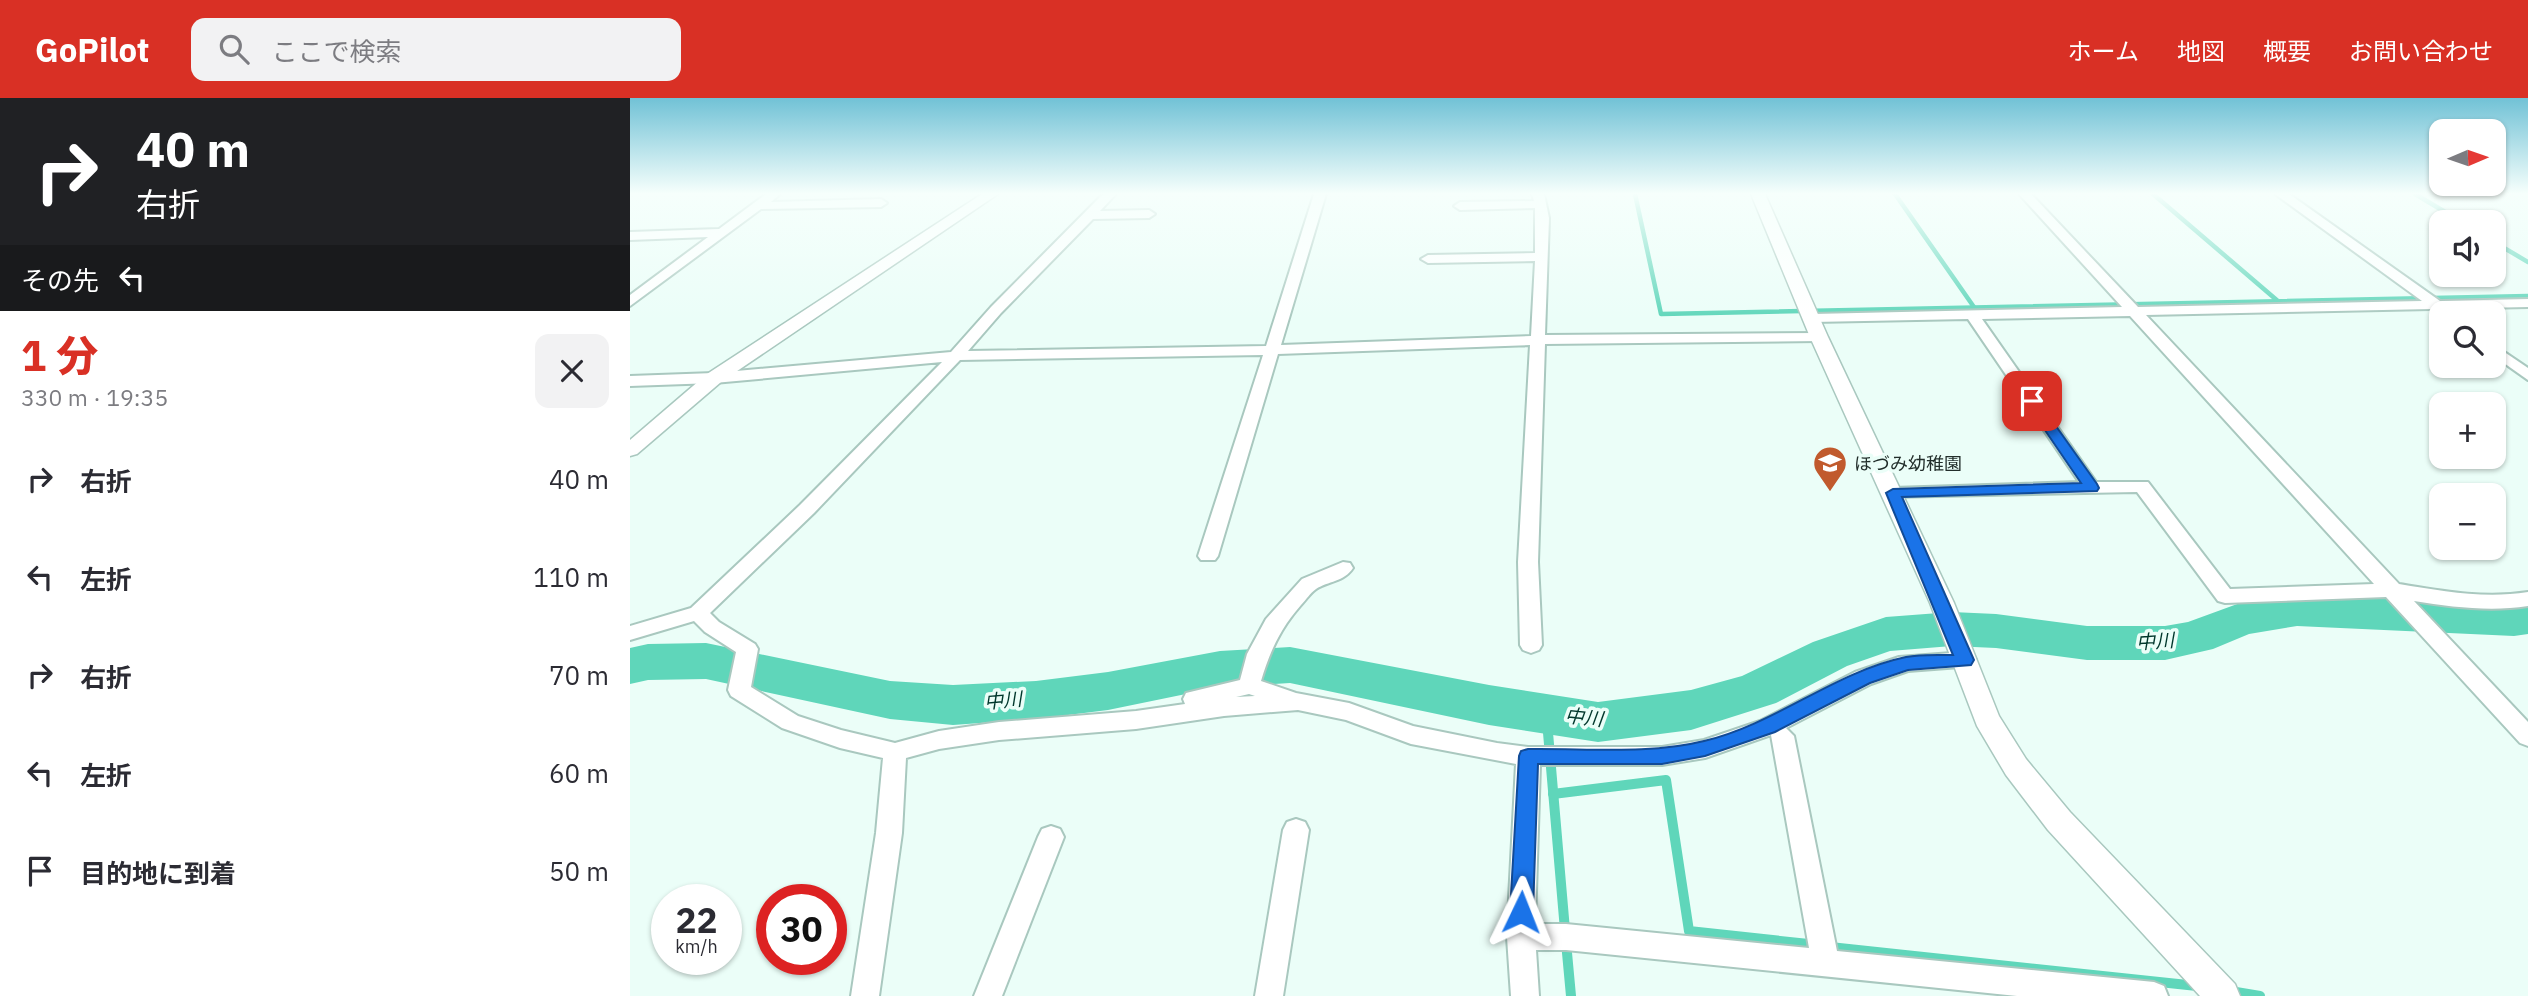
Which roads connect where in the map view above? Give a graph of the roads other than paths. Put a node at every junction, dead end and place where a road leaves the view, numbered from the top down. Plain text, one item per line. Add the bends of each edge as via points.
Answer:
1 (718, 236) edge
2 (927, 236) edge
3 (1069, 236) edge
4 (1307, 236) edge
5 (1540, 236) edge
6 (1776, 236) edge
7 (2063, 236) edge
8 (2339, 236) edge
9 (1541, 257) junction
10 (1428, 259) dead end
11 (2430, 301) edge
12 (630, 302) edge
13 (2528, 303) edge
14 (2506, 305) edge
15 (2429, 309) edge
16 (2131, 310) junction
17 (1972, 315) junction
18 (1816, 328) junction
19 (1537, 340) junction
20 (1271, 350) junction
21 (956, 356) junction
22 (2506, 358) edge
23 (2528, 375) edge
24 (714, 378) junction
25 (630, 381) edge
26 (630, 450) edge
27 (2091, 488) junction
28 (1893, 493) junction
29 (1208, 556) dead end
30 (1343, 568) dead end
31 (2391, 590) junction
32 (2528, 598) edge
33 (698, 613) junction
34 (630, 633) edge
35 (1531, 645) dead end
36 (1965, 660) junction
37 (1250, 681) junction
38 (1298, 701) junction
39 (1104, 722) junction
40 (1782, 736) dead end
41 (2528, 737) edge
42 (895, 752) junction
43 (1528, 756) junction
44 (1296, 830) dead end
45 (1051, 837) dead end
46 (1521, 937) junction
47 (1825, 961) junction
48 (865, 996) edge
49 (988, 996) edge
50 (1269, 996) edge
51 (1525, 996) edge
52 (2154, 996) edge
53 (2223, 996) edge

1 - 12 street
2 - 24 street
3 - 21 street
4 - 20 street
5 - 9 street
6 - 18 street
7 - 16 street
8 - 11 street
9 - 10 street
9 - 19 street
13 - 14 street
15 - 16 street
16 - 17 street
16 - 31 street
17 - 18 street
17 - 27 street
18 - 19 street
18 - 28 street
19 - 20 street
19 - 35 street via 1528,562
20 - 21 street
20 - 29 street
21 - 24 street
21 - 33 street
22 - 23 street
24 - 25 street
24 - 26 street
27 - 28 street
27 - 31 street via 2141,486 2225,596
28 - 36 street
30 - 37 street via 1309,584 1273,624
31 - 32 street via 2459,601
31 - 41 street
33 - 34 street
33 - 42 street via 747,649 739,690 790,722
36 - 43 street via 1907,663 1863,678 1768,727 1705,749 1662,756
36 - 53 street via 1987,719 2016,767 2059,821
37 - 38 street
37 - 39 street
38 - 39 street
38 - 43 street via 1349,712 1411,735
39 - 42 street via 999,731
40 - 47 street
42 - 48 street via 889,833
43 - 46 street
44 - 50 street
45 - 49 street
46 - 47 street via 1566,937
46 - 51 street
47 - 52 street

